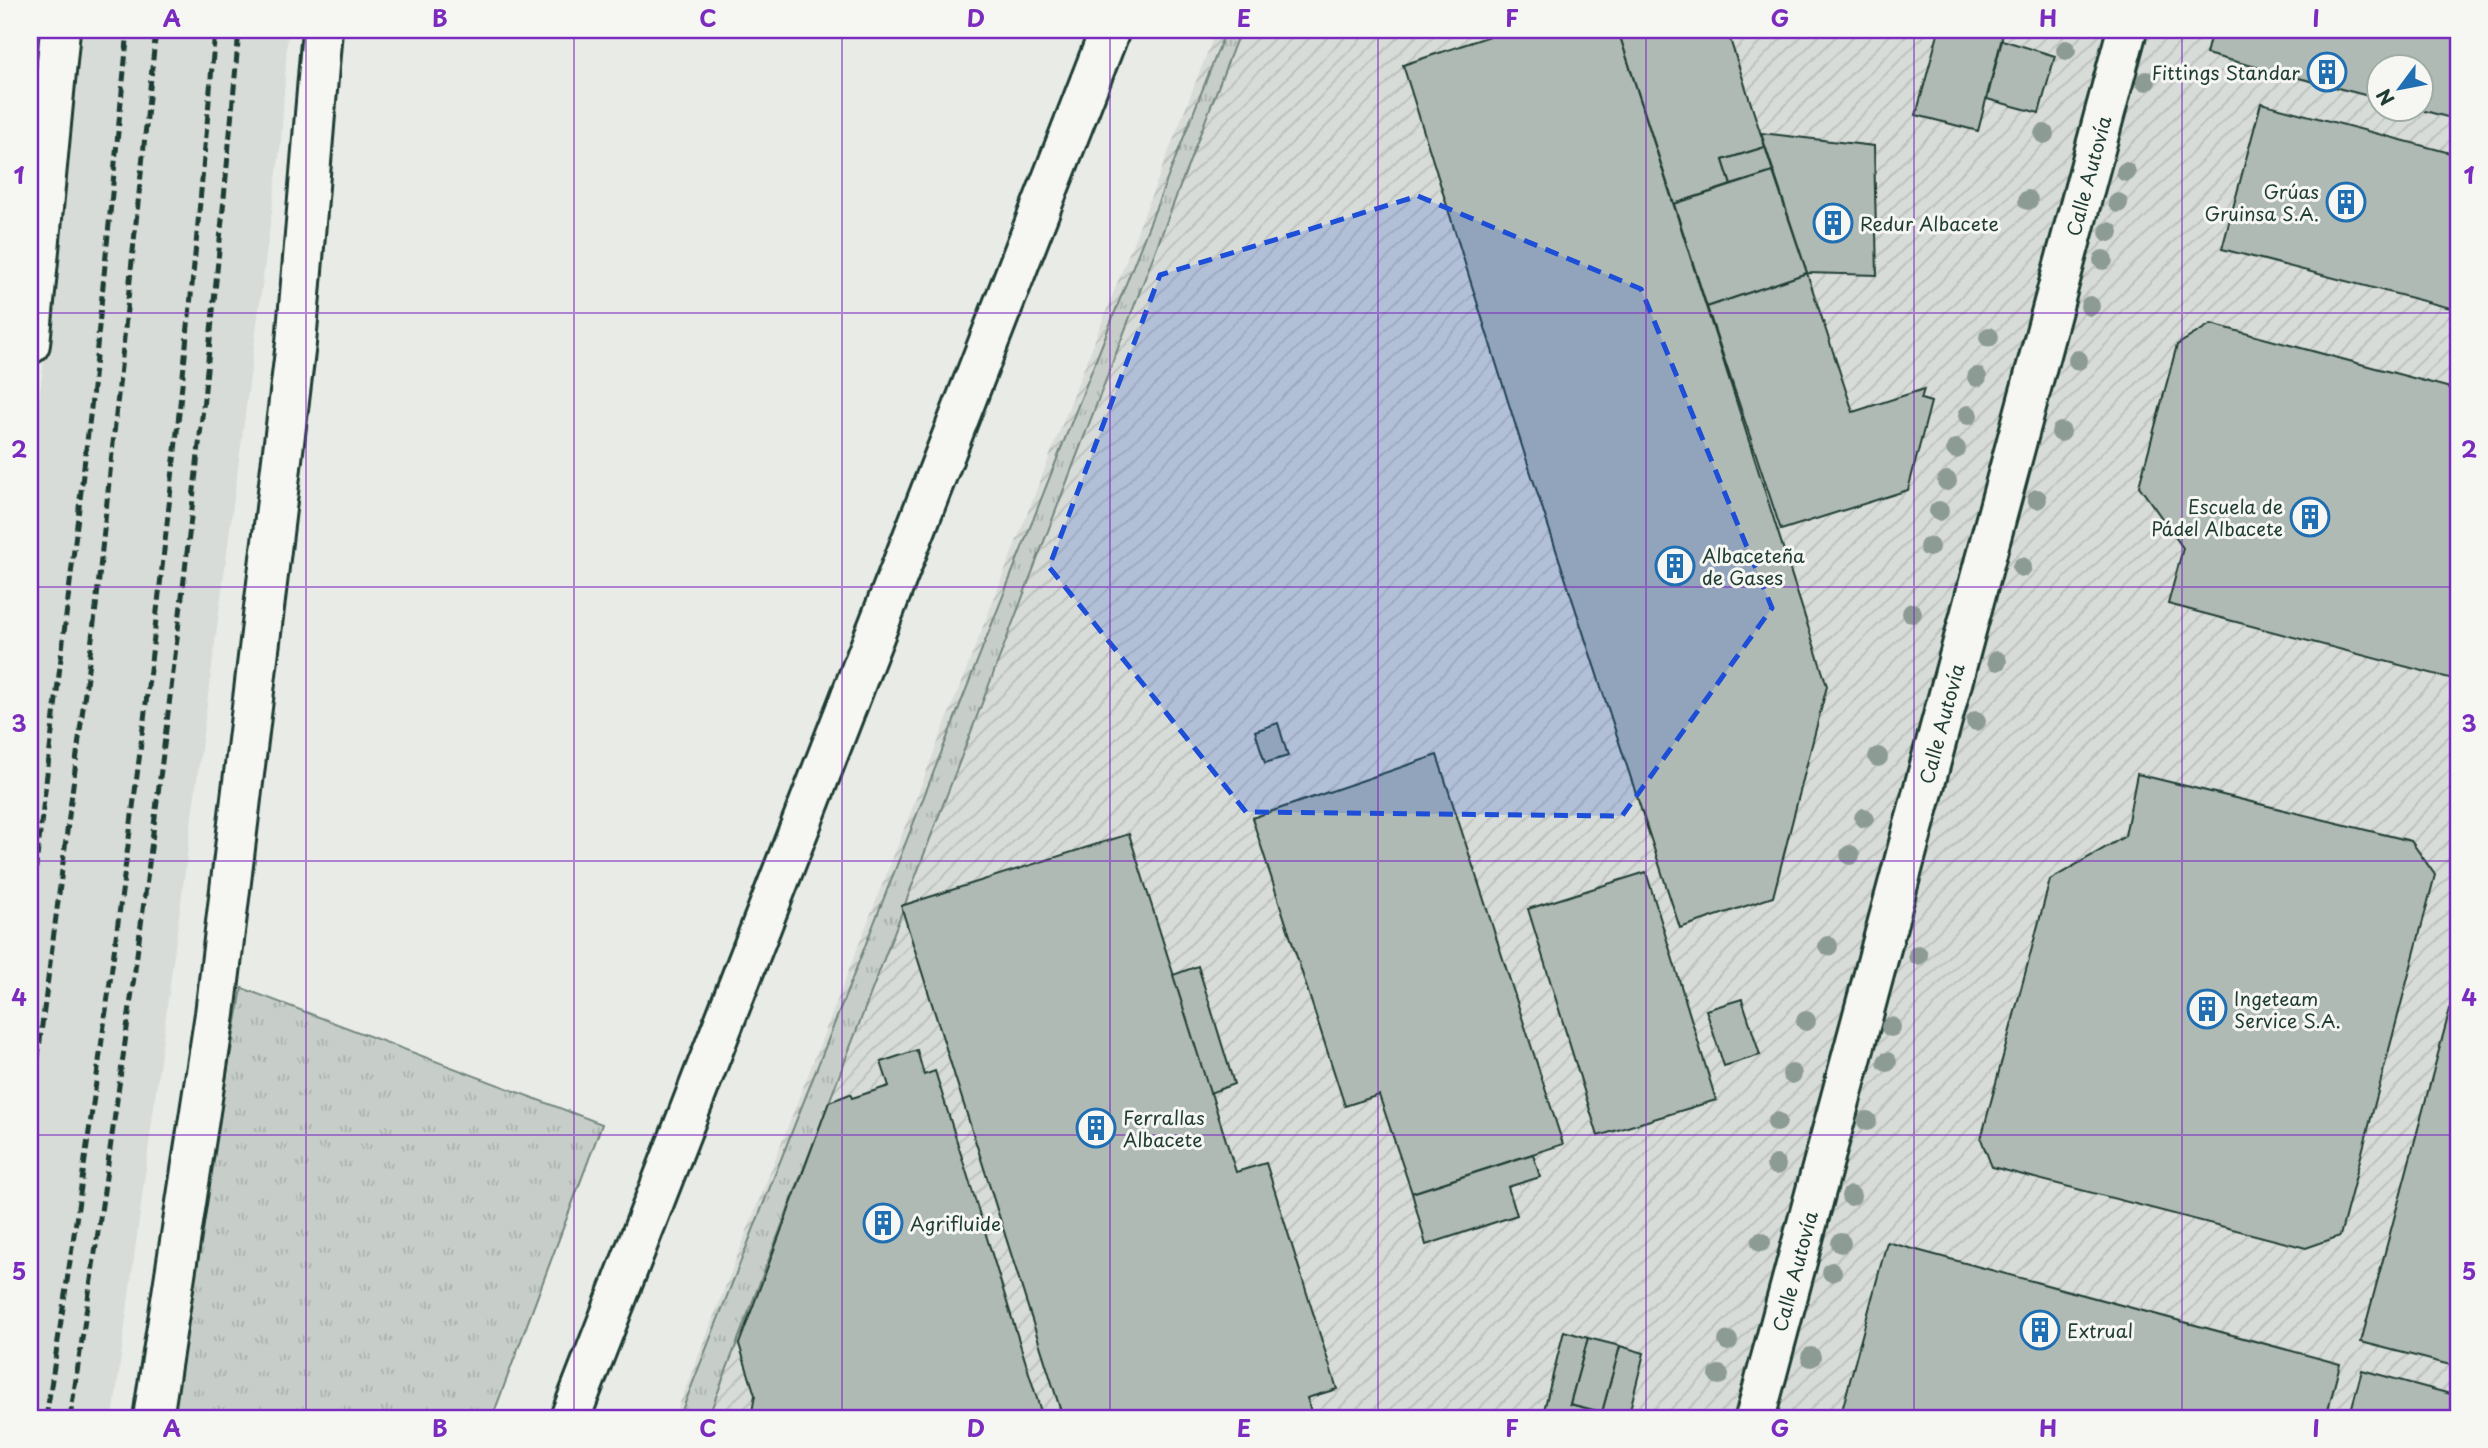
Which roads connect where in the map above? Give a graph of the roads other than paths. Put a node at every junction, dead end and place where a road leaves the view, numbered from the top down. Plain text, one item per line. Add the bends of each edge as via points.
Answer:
1 (61, 30) edge
2 (322, 30) edge
3 (1110, 30) edge
4 (2127, 30) edge
5 (30, 344) edge
6 (153, 1418) edge
7 (570, 1418) edge
8 (1755, 1418) edge

1 - 5 street
2 - 6 street via 296,343 217,1000
3 - 7 street
4 - 8 street, Calle Autovía

